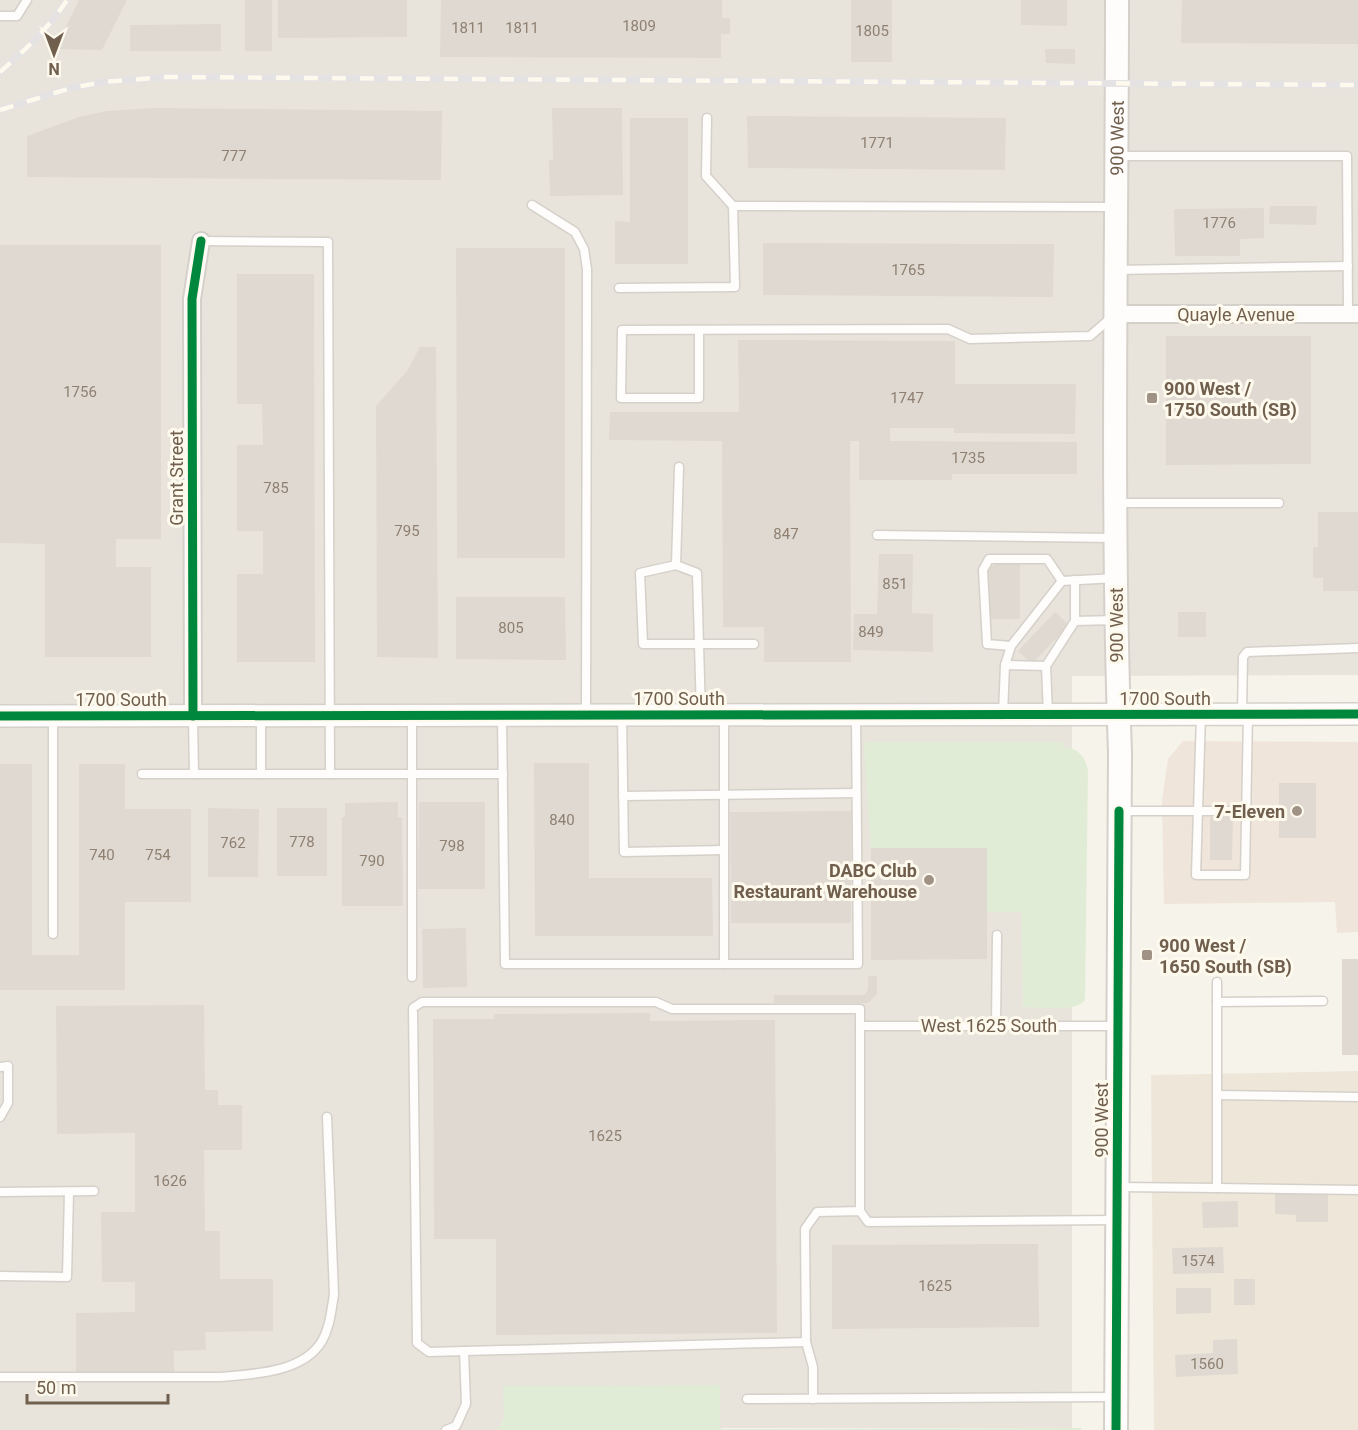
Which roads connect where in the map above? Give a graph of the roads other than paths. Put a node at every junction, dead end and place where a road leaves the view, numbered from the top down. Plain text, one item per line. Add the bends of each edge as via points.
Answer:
1 (27, 0) edge
2 (1118, 0) edge
3 (0, 16) edge
4 (706, 118) dead end
5 (1118, 156) junction
6 (532, 205) dead end
7 (733, 206) junction
8 (1117, 207) junction
9 (201, 241) joint
10 (1348, 266) junction
11 (1116, 270) junction
12 (619, 288) dead end
13 (1114, 315) junction
14 (1353, 315) edge
15 (699, 330) junction
16 (679, 467) dead end
17 (1116, 503) junction
18 (1279, 503) dead end
19 (877, 535) dead end
20 (1116, 538) junction
21 (676, 565) junction
22 (1116, 578) junction
23 (1075, 580) junction
24 (1062, 581) junction
25 (1116, 620) junction
26 (1075, 621) junction
27 (699, 644) junction
28 (754, 644) dead end
29 (1011, 646) junction
30 (1358, 648) edge
31 (1005, 665) junction
32 (1046, 666) junction
33 (1003, 714) junction
34 (1048, 714) junction
35 (1118, 714) junction
36 (1201, 714) junction
37 (1245, 714) junction
38 (1358, 714) edge
39 (261, 715) junction
40 (329, 715) junction
41 (412, 715) junction
42 (502, 715) junction
43 (586, 715) junction
44 (622, 715) junction
45 (701, 715) junction
46 (724, 715) junction
47 (856, 715) junction
48 (0, 716) edge
49 (53, 716) junction
50 (193, 716) junction
51 (142, 774) dead end
52 (194, 774) junction
53 (261, 774) junction
54 (330, 774) junction
55 (411, 774) junction
56 (503, 774) junction
57 (856, 793) junction
58 (623, 795) junction
59 (724, 795) junction
60 (1197, 810) junction
61 (1119, 811) junction
62 (1247, 811) junction
63 (724, 850) junction
64 (53, 934) dead end
65 (997, 935) dead end
66 (724, 964) junction
67 (412, 977) dead end
68 (1216, 982) dead end
69 (1323, 1001) dead end
70 (1216, 1002) junction
71 (996, 1025) junction
72 (860, 1026) junction
73 (1118, 1026) junction
74 (0, 1067) edge
75 (1217, 1095) junction
76 (1358, 1097) edge
77 (0, 1117) edge
78 (327, 1117) dead end
79 (1117, 1187) junction
80 (1217, 1188) junction
81 (1358, 1190) edge
82 (94, 1191) dead end
83 (0, 1192) edge
84 (69, 1192) junction
85 (860, 1211) junction
86 (1117, 1220) junction
87 (0, 1276) edge
88 (806, 1342) junction
89 (464, 1352) junction
90 (0, 1377) edge
91 (1116, 1397) junction
92 (747, 1399) dead end
93 (813, 1399) junction
94 (456, 1428) edge
95 (446, 1430) edge
96 (1116, 1430) edge

1 - 3 lane via 17,16
2 - 5 main road, 900 West
4 - 7 lane via 706,176
5 - 8 main road, 900 West
5 - 10 lane via 1347,156
6 - 43 lane via 575,232 584,249 587,269
7 - 8 lane
7 - 12 lane via 735,287
8 - 11 main road, 900 West
9 - 40 lane via 328,242
9 - 50 street, Grant Street via 192,299
10 - 11 lane
10 - 14 lane
11 - 13 main road, 900 West
13 - 14 street, Quayle Avenue
13 - 15 lane via 1090,336 970,339 948,329
13 - 17 main road, 900 West
15 - 15 lane via 622,330 621,398 699,398
16 - 21 lane
17 - 18 lane
17 - 20 main road, 900 West
19 - 20 lane
20 - 22 main road, 900 West
21 - 27 lane via 697,573
21 - 27 lane via 640,573 643,644
22 - 23 lane
22 - 25 main road, 900 West
23 - 24 lane
23 - 26 lane
24 - 29 lane
24 - 29 lane via 1047,559 989,559 983,570 987,644
25 - 26 lane
25 - 35 main road, 900 West
26 - 32 lane
27 - 28 lane
27 - 45 lane
29 - 31 lane
30 - 37 lane via 1247,652 1243,657
31 - 32 lane
31 - 33 lane
32 - 34 lane
33 - 34 street, 1700 South
33 - 47 street, 1700 South
34 - 35 street, 1700 South
35 - 36 street, 1700 South
35 - 61 main road, 900 West
36 - 37 street, 1700 South
36 - 60 lane
37 - 38 street, 1700 South
37 - 62 lane
39 - 40 street, 1700 South
39 - 50 street, 1700 South
39 - 53 lane
40 - 41 street, 1700 South
40 - 54 lane
41 - 42 street, 1700 South
41 - 55 lane
42 - 43 street, 1700 South
42 - 56 lane
43 - 44 street, 1700 South
44 - 45 street, 1700 South
44 - 58 lane
45 - 46 street, 1700 South
46 - 47 street, 1700 South
46 - 59 lane
47 - 57 lane
48 - 49 street, 1700 South
49 - 50 street, 1700 South
49 - 64 lane
50 - 52 lane
51 - 52 lane
52 - 53 lane
53 - 54 lane
54 - 55 lane
55 - 56 lane
55 - 67 lane
56 - 66 lane via 505,964
57 - 59 lane
57 - 66 lane via 858,964
58 - 59 lane
58 - 63 lane via 624,852
59 - 63 lane
60 - 61 lane
60 - 62 lane
60 - 62 lane via 1196,875 1245,874
61 - 73 main road, 900 West
63 - 66 lane
65 - 71 lane
68 - 70 lane
69 - 70 lane
70 - 75 lane
71 - 72 lane, West 1625 South
71 - 73 lane, West 1625 South
72 - 85 lane
72 - 89 lane via 860,1009 672,1009 656,1002 423,1002 413,1008 417,1343 429,1352
73 - 79 main road, 900 West
74 - 77 lane via 8,1066 8,1103
75 - 76 lane
75 - 80 lane
78 - 90 lane via 334,1295 330,1323 322,1342 308,1356 290,1366 249,1375
79 - 80 lane
79 - 86 main road, 900 West
80 - 81 lane
82 - 84 lane
83 - 84 lane
84 - 87 lane via 67,1277
85 - 86 lane via 868,1222
85 - 88 lane via 817,1212 805,1229
86 - 91 main road, 900 West
88 - 89 lane
88 - 93 lane via 813,1367
89 - 94 lane via 466,1404
91 - 93 lane
91 - 96 main road, 900 West
92 - 93 lane
94 - 95 lane

